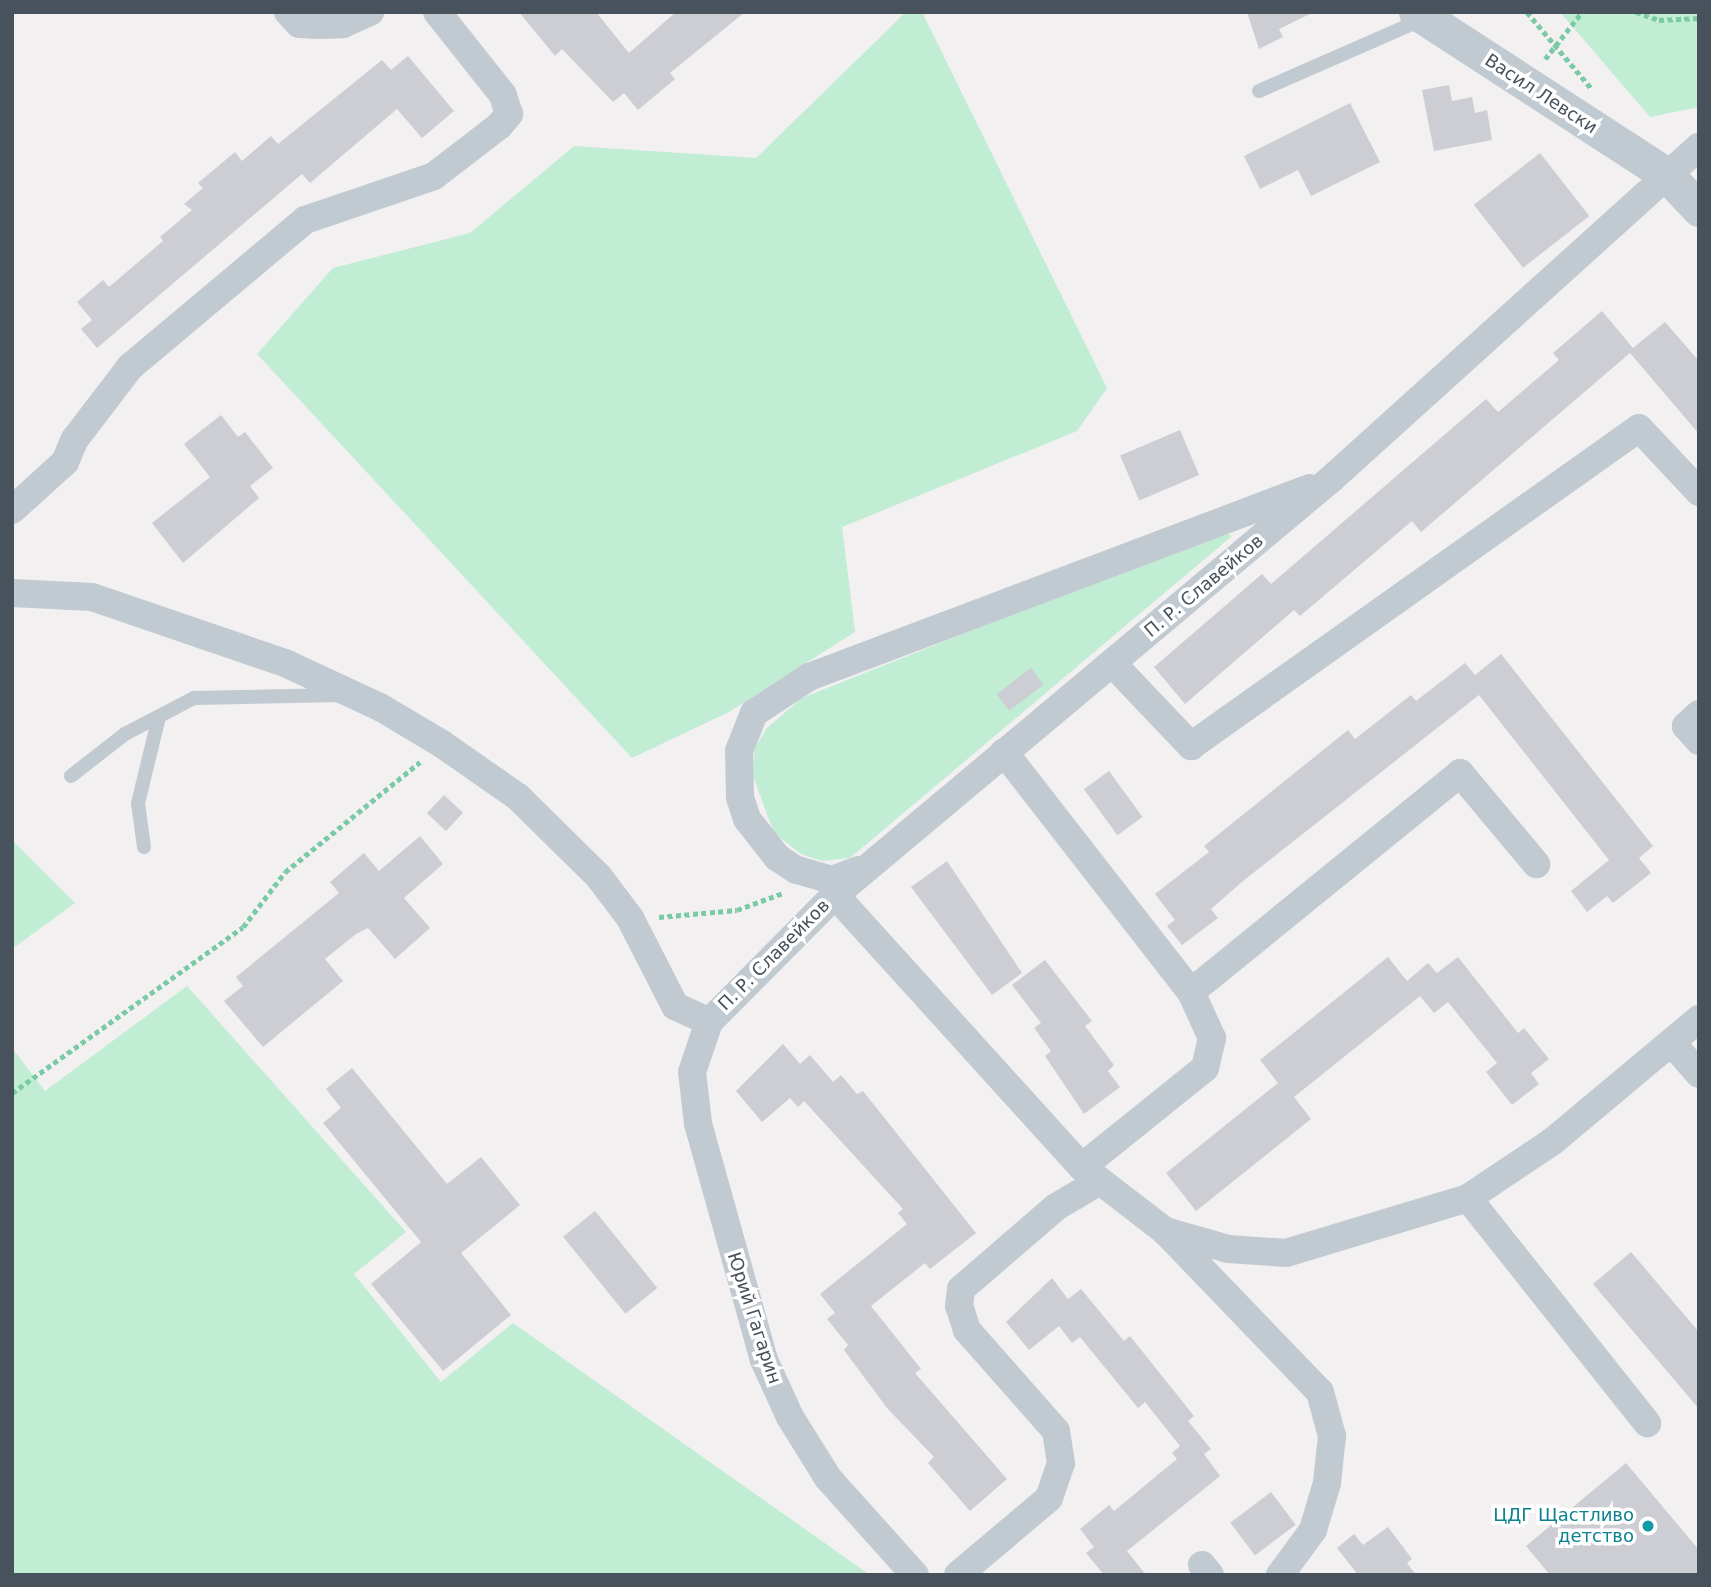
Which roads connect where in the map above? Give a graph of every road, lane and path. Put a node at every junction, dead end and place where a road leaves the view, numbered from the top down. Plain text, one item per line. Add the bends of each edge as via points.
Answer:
1 (288, 12) edge
2 (370, 12) edge
3 (437, 12) edge
4 (1582, 12) edge
5 (1636, 12) edge
6 (1420, 15) edge
7 (1699, 18) edge
8 (1529, 88) junction
9 (1259, 91) dead end
10 (1699, 147) edge
11 (1668, 175) junction
12 (1699, 209) edge
13 (1331, 480) junction
14 (1699, 492) edge
15 (12, 510) edge
16 (12, 593) edge
17 (1112, 663) junction
18 (353, 694) junction
19 (1699, 714) edge
20 (159, 717) junction
21 (1699, 741) edge
22 (442, 744) junction
23 (1004, 752) junction
24 (71, 776) dead end
25 (144, 847) dead end
26 (1536, 864) dead end
27 (868, 867) junction
28 (814, 875) junction
29 (835, 895) junction
30 (630, 918) junction
31 (1191, 992) junction
32 (1699, 1019) edge
33 (709, 1022) junction
34 (1672, 1043) junction
35 (1699, 1074) edge
36 (12, 1093) edge
37 (1091, 1174) junction
38 (1468, 1198) junction
39 (1165, 1231) junction
40 (1647, 1423) dead end
41 (915, 1575) edge
42 (958, 1575) edge
43 (1280, 1575) edge

1 - 2 street via 299,24 319,25 343,24
3 - 15 street via 503,94 509,114 499,126 434,176 305,220 130,367 75,439 65,462
4 - 8 path via 1553,44
5 - 7 path via 1659,20
6 - 8 street, Васил Левски
6 - 9 lane
8 - 11 street, Васил Левски
10 - 11 street, П. Р. Славейков
11 - 12 street, Васил Левски
11 - 13 street, П. Р. Славейков
13 - 17 street, П. Р. Славейков
13 - 28 street via 809,677 754,713 739,751 740,797 747,819 777,857
14 - 17 street via 1639,428 1191,746
16 - 18 street via 92,597 285,663
17 - 23 street, П. Р. Славейков
18 - 20 lane via 194,698
18 - 22 street
19 - 21 street via 1686,726
20 - 24 lane via 125,734
20 - 25 lane via 138,803
22 - 30 street via 518,797 599,877
22 - 36 path via 285,872 243,927
23 - 27 street, П. Р. Славейков
23 - 31 street
26 - 31 street via 1460,773
27 - 28 street via 832,880
27 - 29 street, П. Р. Славейков
28 - 30 path via 769,901 737,911
29 - 33 street, П. Р. Славейков
29 - 37 street
30 - 33 street via 675,1006
31 - 37 street via 1212,1038 1205,1068
32 - 34 street
33 - 41 street, Юрий Гагарин via 692,1072 698,1123 764,1360 790,1417 828,1478
34 - 35 street
34 - 38 street via 1553,1141
37 - 39 street
37 - 42 street via 961,1289 959,1306 967,1330 1056,1431 1061,1463 1049,1498
38 - 39 street via 1286,1253 1228,1249
38 - 40 street
39 - 43 street via 1320,1392 1332,1436 1327,1482 1313,1530

